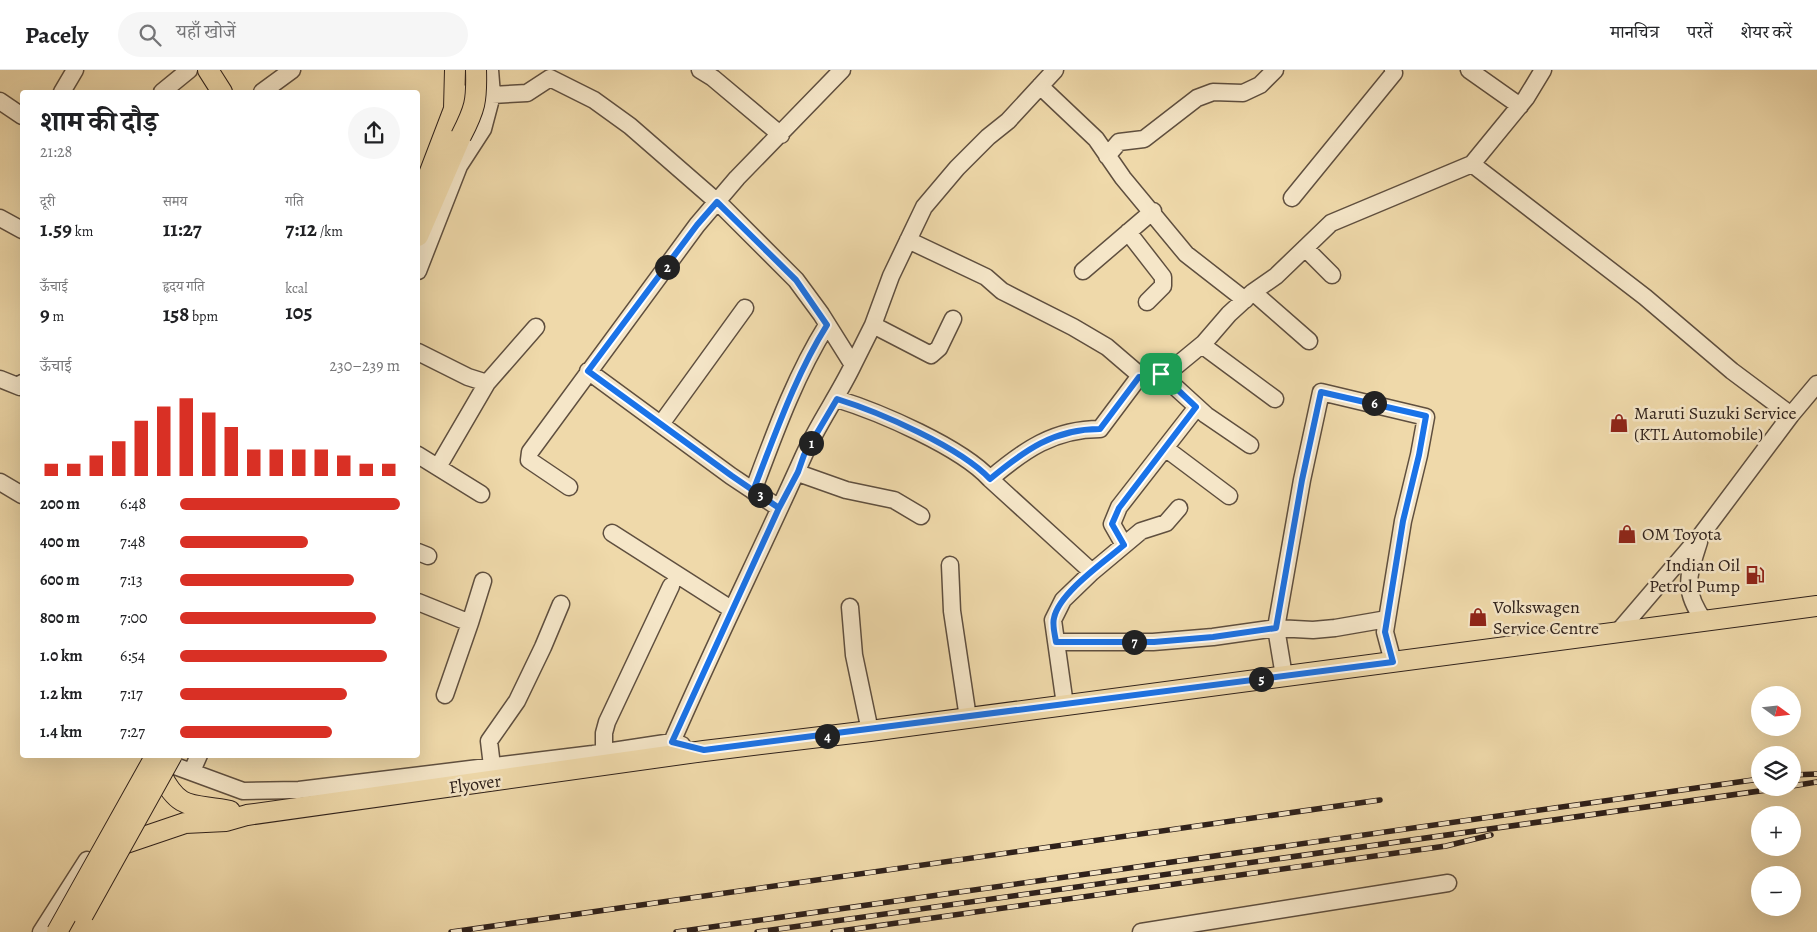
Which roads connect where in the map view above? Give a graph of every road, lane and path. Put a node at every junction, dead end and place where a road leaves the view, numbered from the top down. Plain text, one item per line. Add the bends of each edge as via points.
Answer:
1 (75, 70) edge
2 (189, 70) edge
3 (196, 70) edge
4 (208, 70) edge
5 (221, 70) edge
6 (292, 70) edge
7 (455, 70) edge
8 (476, 70) edge
9 (490, 70) edge
10 (700, 70) edge
11 (842, 70) edge
12 (1055, 70) edge
13 (1275, 70) edge
14 (1393, 70) edge
15 (1469, 70) edge
16 (1543, 70) edge
17 (553, 74) edge
18 (1040, 86) junction
19 (63, 90) edge
20 (164, 90) edge
21 (208, 90) edge
22 (221, 90) edge
23 (233, 90) edge
24 (265, 90) edge
25 (455, 93) junction
26 (492, 95) junction
27 (0, 101) edge
28 (1520, 106) junction
29 (20, 115) edge
30 (454, 133) junction
31 (781, 135) junction
32 (1107, 156) junction
33 (1472, 164) junction
34 (1292, 198) dead end
35 (420, 199) edge
36 (717, 202) junction
37 (1153, 211) junction
38 (0, 218) edge
39 (20, 229) edge
40 (420, 231) edge
41 (1128, 232) junction
42 (908, 240) junction
43 (1305, 248) junction
44 (420, 266) edge
45 (1083, 271) dead end
46 (1332, 275) dead end
47 (1249, 296) junction
48 (1147, 302) dead end
49 (745, 308) dead end
50 (953, 319) dead end
51 (827, 325) junction
52 (873, 325) junction
53 (536, 327) dead end
54 (1309, 341) dead end
55 (1202, 344) junction
56 (420, 353) edge
57 (853, 365) junction
58 (588, 371) junction
59 (1161, 374) junction
60 (1142, 377) junction
61 (0, 379) edge
62 (487, 383) junction
63 (1817, 384) edge
64 (20, 385) edge
65 (837, 399) junction
66 (1275, 399) dead end
67 (1196, 407) junction
68 (1791, 415) junction
69 (661, 424) junction
70 (1250, 445) dead end
71 (1165, 448) junction
72 (420, 456) edge
73 (438, 467) junction
74 (798, 472) junction
75 (990, 479) junction
76 (0, 482) edge
77 (569, 487) dead end
78 (753, 491) junction
79 (20, 494) edge
80 (481, 494) dead end
81 (1229, 496) dead end
82 (779, 508) junction
83 (1179, 508) dead end
84 (921, 516) dead end
85 (612, 533) dead end
86 (1701, 535) junction
87 (1124, 545) junction
88 (950, 566) dead end
89 (1092, 572) junction
90 (483, 581) dead end
91 (671, 586) dead end
92 (420, 603) edge
93 (561, 604) dead end
94 (1817, 606) edge
95 (850, 607) dead end
96 (731, 609) junction
97 (1387, 620) junction
98 (1704, 621) junction
99 (470, 623) junction
100 (1276, 628) junction
101 (1618, 632) junction
102 (1056, 642) junction
103 (1393, 662) junction
104 (1284, 676) junction
105 (445, 695) dead end
106 (1065, 705) junction
107 (968, 718) junction
108 (870, 731) junction
109 (672, 742) junction
110 (704, 750) junction
111 (604, 753) junction
112 (145, 758) edge
113 (155, 758) edge
114 (198, 758) edge
115 (159, 764) edge
116 (492, 766) junction
117 (192, 771) junction
118 (247, 815) junction
119 (123, 844) junction
120 (1448, 883) dead end
121 (41, 932) edge
122 (57, 932) edge
123 (73, 932) edge
124 (1140, 932) edge

1 - 19 street
2 - 20 street
3 - 21 main road
4 - 22 main road
5 - 23 main road
6 - 24 street
7 - 25 main road
8 - 30 main road, bridge via 474,111
9 - 26 street
10 - 31 street
11 - 31 street
12 - 18 street
13 - 32 street via 1260,85 1244,93 1213,92 1197,98 1144,139 1119,142
14 - 34 street via 1387,83
15 - 28 street
16 - 28 street
17 - 26 street via 527,93
17 - 36 street via 630,126
18 - 32 street via 1096,139
18 - 42 street via 957,168 924,207
25 - 26 street
25 - 30 main road
26 - 44 street via 483,129 459,166
27 - 29 street
28 - 33 street
30 - 35 main road
30 - 40 main road via 442,179
31 - 36 street
32 - 37 street
33 - 43 street via 1331,222
33 - 68 street
36 - 51 street via 796,280
36 - 58 street
37 - 41 street
37 - 47 street via 1186,254
38 - 39 street
41 - 45 street
41 - 48 street via 1163,277 1163,286
42 - 52 street
42 - 60 street via 986,277 1002,291 1082,332 1107,347
43 - 46 street
43 - 47 street
47 - 54 street
47 - 55 street
49 - 69 street
50 - 52 street via 939,348 931,355
51 - 57 street
51 - 78 street via 784,412
52 - 57 street
53 - 62 street
55 - 59 street via 1170,371
55 - 66 street
56 - 62 street
57 - 65 street
58 - 69 street
58 - 77 street via 528,456 529,460
59 - 60 street
59 - 67 street
60 - 75 street via 1100,429 1084,429 1057,436 1022,452
61 - 64 street
62 - 73 street
63 - 68 street
65 - 74 street via 804,455
65 - 75 street via 902,424 975,466
67 - 70 street
67 - 71 street
68 - 86 street
69 - 78 street
71 - 81 street
71 - 87 street via 1119,508 1112,524
72 - 73 street
73 - 80 street
74 - 82 street
74 - 84 street via 846,490 894,500
75 - 89 street
76 - 79 street
78 - 82 street
82 - 96 street
83 - 87 street via 1166,523 1141,531
85 - 96 street
86 - 98 street via 1689,589 1692,604
86 - 101 street
87 - 89 street
88 - 107 street via 952,611
89 - 102 street via 1063,600 1057,611 1053,620
90 - 99 street
91 - 111 street via 607,722
92 - 99 street
93 - 116 street via 517,701 489,741
94 - 98 main road, Flyover
95 - 108 street via 854,655
96 - 109 street
97 - 100 street via 1313,630
97 - 100 street via 1403,521 1426,416 1321,392
97 - 103 street via 1385,632
98 - 101 main road, Flyover
99 - 105 street
100 - 102 street via 1154,642
100 - 104 street
101 - 103 main road, Flyover
102 - 106 street
103 - 104 main road, Flyover
104 - 106 main road, Flyover
106 - 107 main road, Flyover
107 - 108 main road, Flyover
108 - 110 main road, Flyover
109 - 110 street
109 - 111 street
110 - 118 main road, Flyover
111 - 116 street
112 - 121 street
113 - 117 street
114 - 117 street
115 - 118 main road, Flyover via 169,790 180,802
115 - 119 main road, bridge
115 - 122 main road, bridge
116 - 117 street via 265,792 242,791
118 - 119 main road, Flyover via 226,821 185,823
119 - 123 main road, bridge
120 - 124 street

